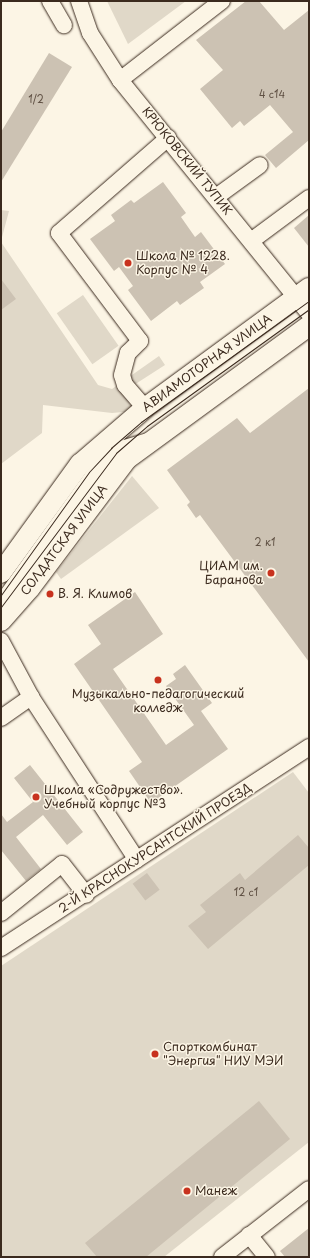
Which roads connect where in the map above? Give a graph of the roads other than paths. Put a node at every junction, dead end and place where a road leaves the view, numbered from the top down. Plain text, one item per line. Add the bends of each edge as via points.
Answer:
1 (50, 1) edge
2 (79, 1) edge
3 (222, 1) edge
4 (64, 25) dead end
5 (120, 80) junction
6 (168, 138) junction
7 (260, 165) dead end
8 (216, 197) junction
9 (309, 198) edge
10 (251, 241) junction
11 (303, 292) edge
12 (309, 313) edge
13 (309, 326) edge
14 (145, 408) junction
15 (157, 437) junction
16 (1, 573) edge
17 (1, 604) edge
18 (1, 622) edge
19 (1, 641) edge
20 (31, 697) junction
21 (1, 718) edge
22 (309, 748) edge
23 (137, 860) junction
24 (86, 895) junction
25 (1, 913) edge
26 (1, 948) edge
27 (309, 1189) edge
28 (249, 1235) junction
29 (222, 1257) edge
30 (267, 1257) edge

1 - 4 street
2 - 5 street, КРЮКОВСКИЙ ТУПИК via 90,33
3 - 5 street
5 - 6 street, КРЮКОВСКИЙ ТУПИК
6 - 8 street, КРЮКОВСКИЙ ТУПИК
6 - 14 street via 59,233 140,341 128,353 122,375 125,385
7 - 8 street
8 - 10 street, КРЮКОВСКИЙ ТУПИК
9 - 10 street
10 - 11 street, КРЮКОВСКИЙ ТУПИК
11 - 12 street, КРЮКОВСКИЙ ТУПИК
11 - 14 main road, АВИАМОТОРНАЯ УЛИЦА
13 - 15 main road
14 - 16 main road, АВИАМОТОРНАЯ УЛИЦА via 80,464
15 - 17 street via 115,451 88,482
15 - 18 main road, СОЛДАТСКАЯ УЛИЦА via 127,459 30,588
19 - 20 street
20 - 21 street
20 - 23 street
22 - 23 street, 2-Й КРАСНОКУРСАНТСКИЙ ПРОЕЗД
23 - 24 street, 2-Й КРАСНОКУРСАНТСКИЙ ПРОЕЗД
24 - 25 street via 62,864
24 - 26 street, 2-Й КРАСНОКУРСАНТСКИЙ ПРОЕЗД
27 - 28 street
28 - 29 street
28 - 30 street

